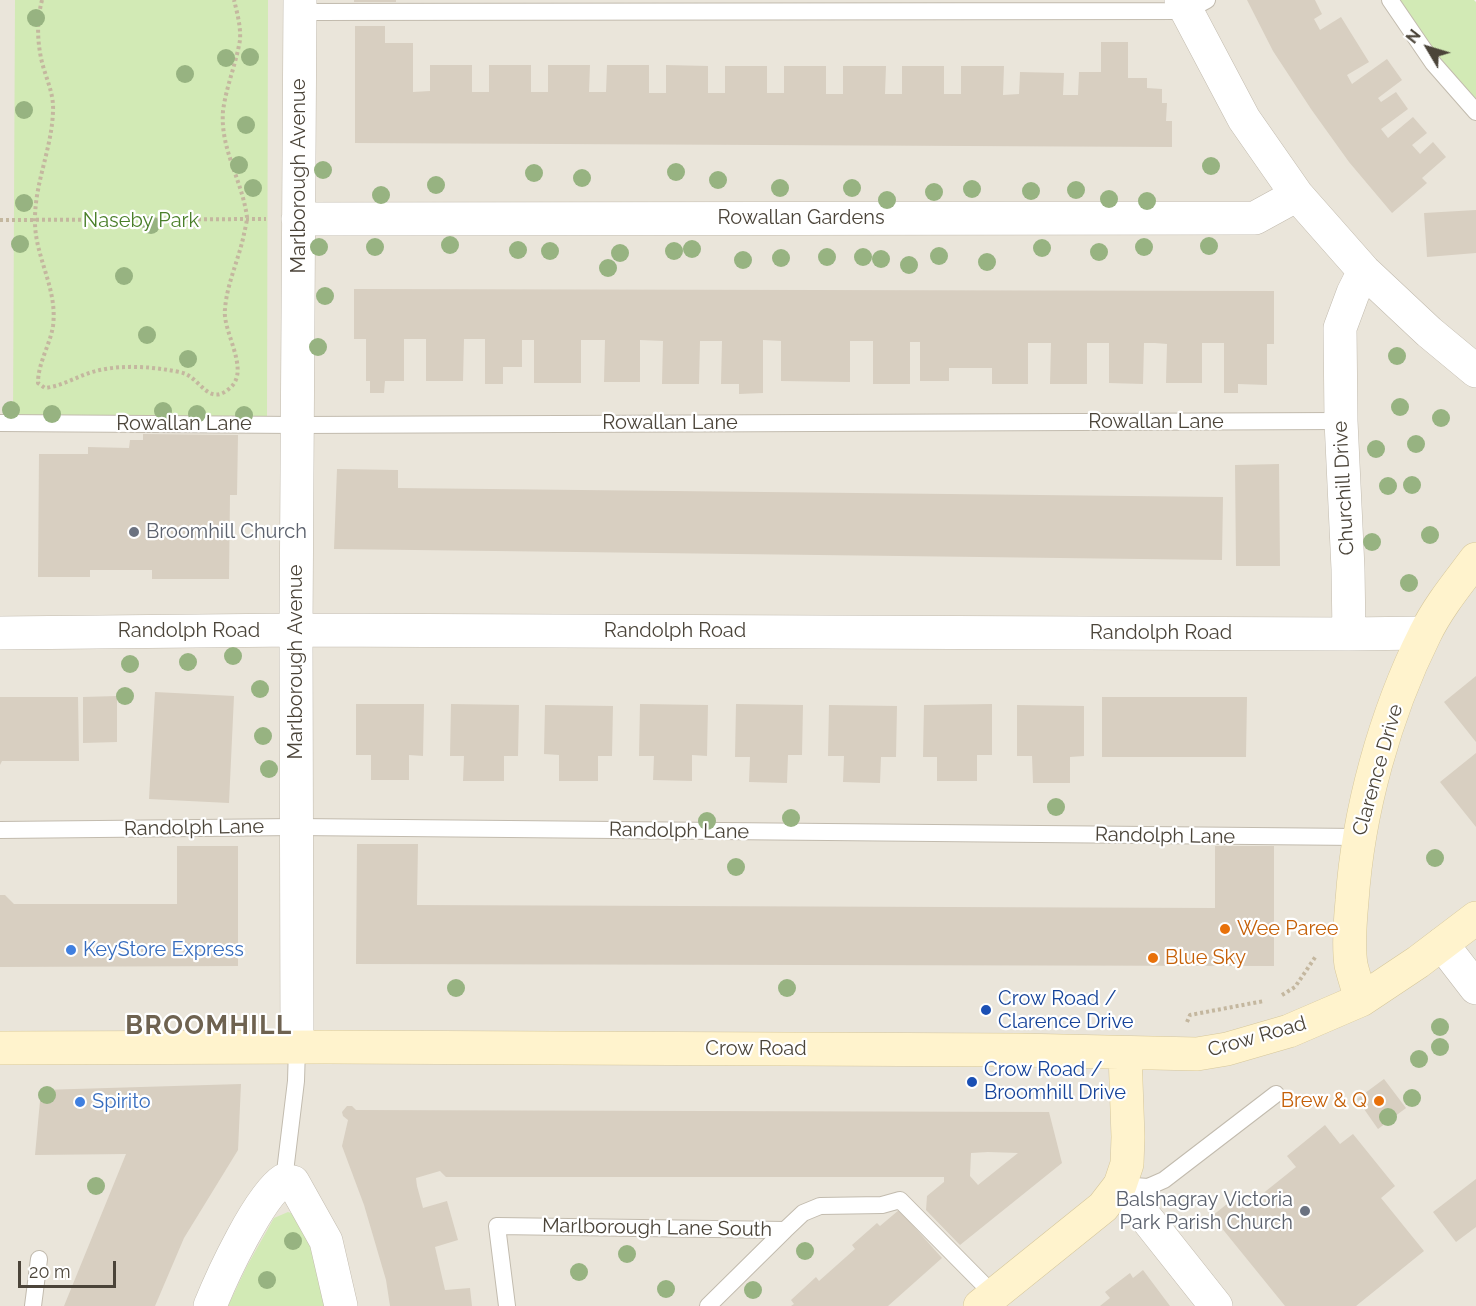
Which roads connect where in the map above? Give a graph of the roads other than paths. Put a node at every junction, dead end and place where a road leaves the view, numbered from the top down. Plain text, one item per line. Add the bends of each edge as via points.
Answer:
1 (1390, 0) edge
2 (1192, 4) edge
3 (300, 6) edge
4 (1476, 112) edge
5 (1297, 195) junction
6 (298, 219) junction
7 (1364, 271) junction
8 (1476, 371) edge
9 (1341, 421) junction
10 (0, 423) edge
11 (298, 425) junction
12 (1476, 559) edge
13 (296, 630) junction
14 (0, 633) edge
15 (1425, 633) junction
16 (1349, 634) junction
17 (296, 827) junction
18 (0, 830) edge
19 (1359, 837) junction
20 (1476, 918) edge
21 (1442, 944) junction
22 (1476, 988) edge
23 (1361, 1000) junction
24 (297, 1047) junction
25 (0, 1048) edge
26 (1125, 1053) junction
27 (1276, 1094) dead end
28 (284, 1180) junction
29 (1120, 1185) junction
30 (785, 1230) junction
31 (39, 1259) dead end
32 (987, 1300) edge
33 (33, 1306) edge
34 (210, 1306) edge
35 (341, 1306) edge
36 (507, 1306) edge
37 (708, 1306) edge
38 (1216, 1306) edge

1 - 4 lane via 1433,63
2 - 3 lane
2 - 5 street via 1244,119
3 - 6 street, Marlborough Avenue
5 - 6 street, Rowallan Gardens via 1255,218
5 - 7 street
6 - 11 street, Marlborough Avenue
7 - 8 street
7 - 9 street, Churchill Drive via 1340,328
9 - 11 lane, Rowallan Lane
9 - 16 street, Churchill Drive
10 - 11 lane, Rowallan Lane
11 - 13 street, Marlborough Avenue
12 - 15 street, Clarence Drive
13 - 14 street, Randolph Road
13 - 16 street, Randolph Road
13 - 17 street, Marlborough Avenue
15 - 16 street
15 - 19 street, Clarence Drive via 1379,754
17 - 18 lane, Randolph Lane
17 - 19 lane, Randolph Lane
17 - 24 street, Marlborough Avenue
19 - 23 street, Clarence Drive via 1350,942 1351,965
20 - 21 street, Crow Road
21 - 22 street
21 - 23 street, Crow Road
23 - 26 street, Crow Road via 1249,1044 1197,1054
24 - 25 street, Crow Road
24 - 26 street, Crow Road
24 - 28 lane, Marlborough Avenue
26 - 29 street via 1127,1164
27 - 29 lane via 1164,1179 1148,1187
28 - 34 street via 274,1186 260,1207
28 - 35 street via 293,1182 326,1241
29 - 32 street via 1103,1207
29 - 38 street
30 - 32 lane, Marlborough Lane South via 820,1206 882,1205 900,1200
30 - 36 lane, Marlborough Lane South via 497,1226
30 - 37 lane
31 - 33 lane

